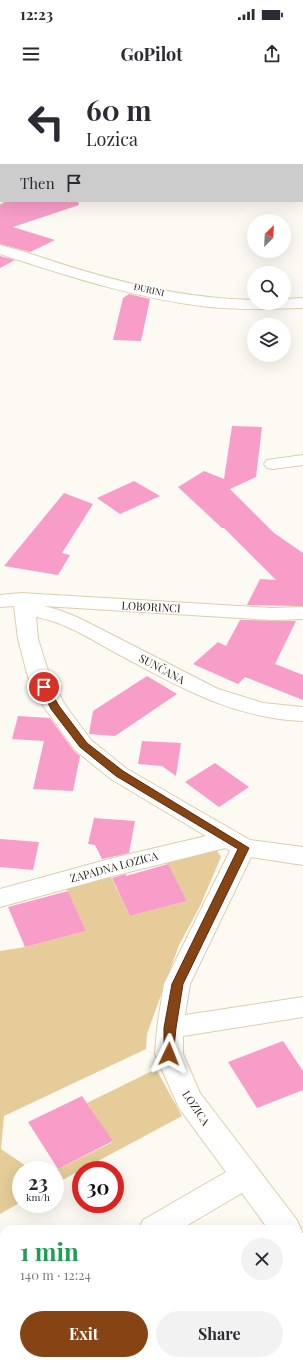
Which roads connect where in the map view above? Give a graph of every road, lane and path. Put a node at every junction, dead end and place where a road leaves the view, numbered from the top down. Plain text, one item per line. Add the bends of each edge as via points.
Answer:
1 (0, 249) edge
2 (303, 303) edge
3 (303, 460) edge
4 (273, 464) dead end
5 (16, 603) edge
6 (303, 613) edge
7 (303, 714) edge
8 (236, 843) junction
9 (303, 856) edge
10 (0, 898) edge
11 (303, 1007) edge
12 (170, 1028) junction
13 (245, 1176) junction
14 (161, 1225) edge
15 (283, 1225) edge

1 - 2 street, ĐURINI via 69,271 157,293 208,302 260,305
3 - 4 street
5 - 6 street, LOBORINCI
5 - 7 street, SUNČANA via 72,622 210,695 244,707 280,714
5 - 8 street via 39,677 55,707 83,745 119,774
8 - 9 street
8 - 10 street, ZAPADNA LOZICA via 113,866
8 - 12 street, LOZICA via 178,984
11 - 12 street
12 - 13 street, LOZICA via 169,1054 189,1100
13 - 14 street
13 - 15 street, LOZICA

